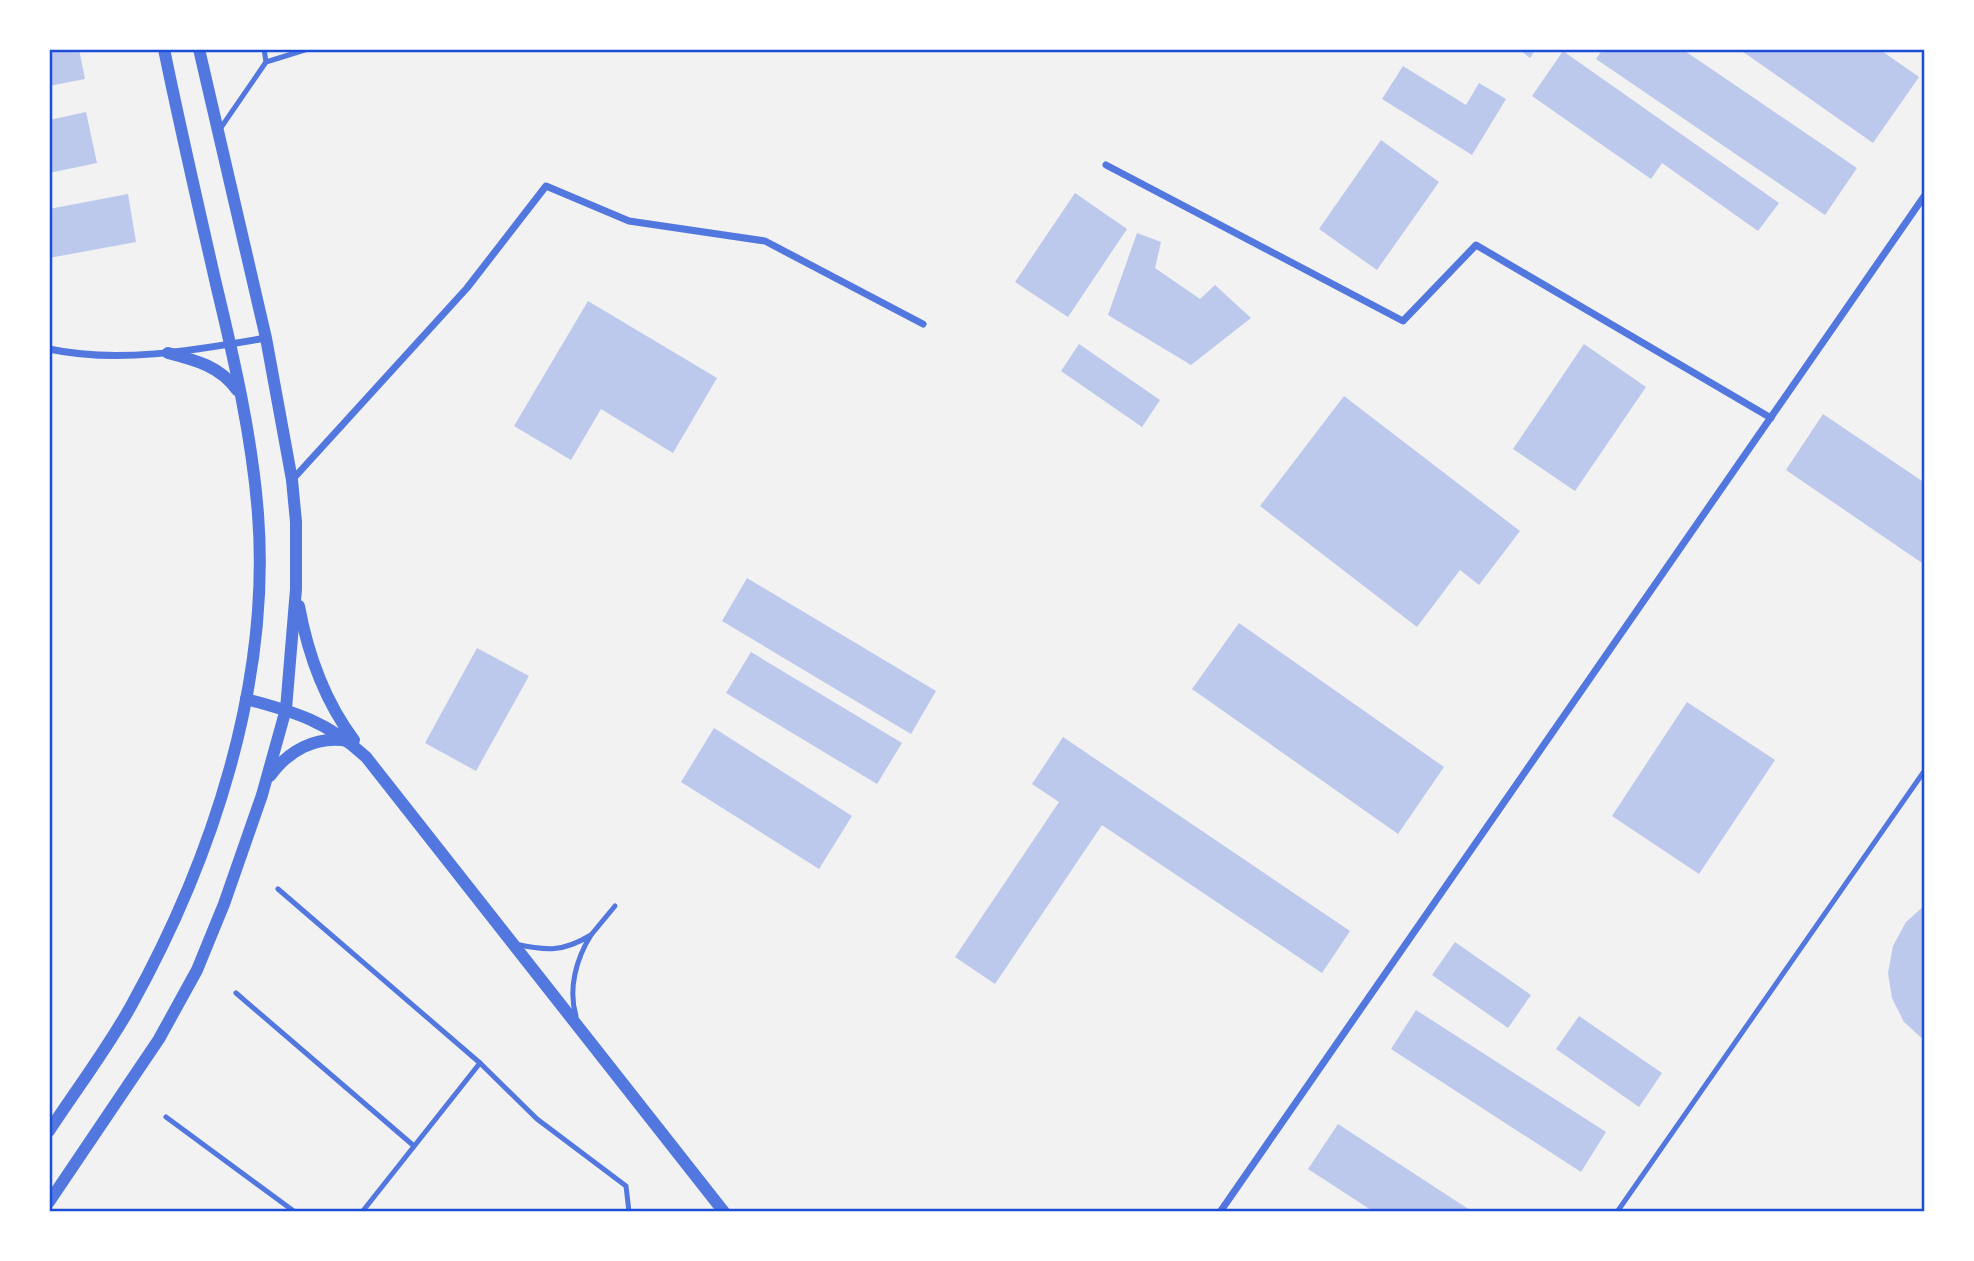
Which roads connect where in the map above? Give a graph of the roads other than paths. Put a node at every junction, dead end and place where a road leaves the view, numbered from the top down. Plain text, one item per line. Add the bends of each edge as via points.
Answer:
1 (164, 49) edge
2 (199, 49) edge
3 (264, 49) edge
4 (308, 49) edge
5 (267, 62) junction
6 (218, 132) junction
7 (1106, 165) dead end
8 (1925, 195) edge
9 (923, 324) dead end
10 (266, 338) junction
11 (230, 344) junction
12 (49, 349) edge
13 (168, 353) junction
14 (241, 395) junction
15 (1771, 418) junction
16 (292, 480) junction
17 (296, 589) junction
18 (246, 699) junction
19 (286, 709) junction
20 (348, 741) junction
21 (366, 757) junction
22 (1925, 770) edge
23 (262, 795) junction
24 (278, 889) dead end
25 (615, 906) dead end
26 (591, 935) junction
27 (514, 944) junction
28 (236, 993) dead end
29 (579, 1026) junction
30 (480, 1063) junction
31 (166, 1117) dead end
32 (49, 1131) edge
33 (414, 1146) junction
34 (49, 1202) edge
35 (295, 1212) edge
36 (362, 1212) edge
37 (629, 1212) edge
38 (724, 1212) edge
39 (1220, 1212) edge
40 (1617, 1212) edge

1 - 11 street
2 - 6 street
3 - 5 lane
4 - 5 lane
5 - 6 lane
6 - 10 street
7 - 15 street via 1404,321 1476,245
8 - 15 street
9 - 16 street via 765,241 629,221 546,186 467,288
10 - 11 street
10 - 16 street
11 - 13 street
11 - 14 street
12 - 13 street via 77,355
13 - 14 street via 213,368
14 - 18 street via 255,479 260,556
15 - 39 street
16 - 17 street
17 - 19 street
17 - 21 street via 310,656 323,689
18 - 19 street
18 - 32 street via 190,884 163,945 129,1010
19 - 20 street via 324,724
19 - 23 street
20 - 21 street
20 - 23 street via 326,741 291,752 270,776
21 - 27 street
22 - 40 lane
23 - 34 street via 197,970 159,1039
24 - 30 lane
25 - 26 lane
26 - 27 lane via 554,950
26 - 29 lane via 573,984
27 - 29 street
28 - 33 lane
29 - 38 street
30 - 33 lane
30 - 37 lane via 537,1119 626,1185
31 - 35 lane
33 - 36 lane

